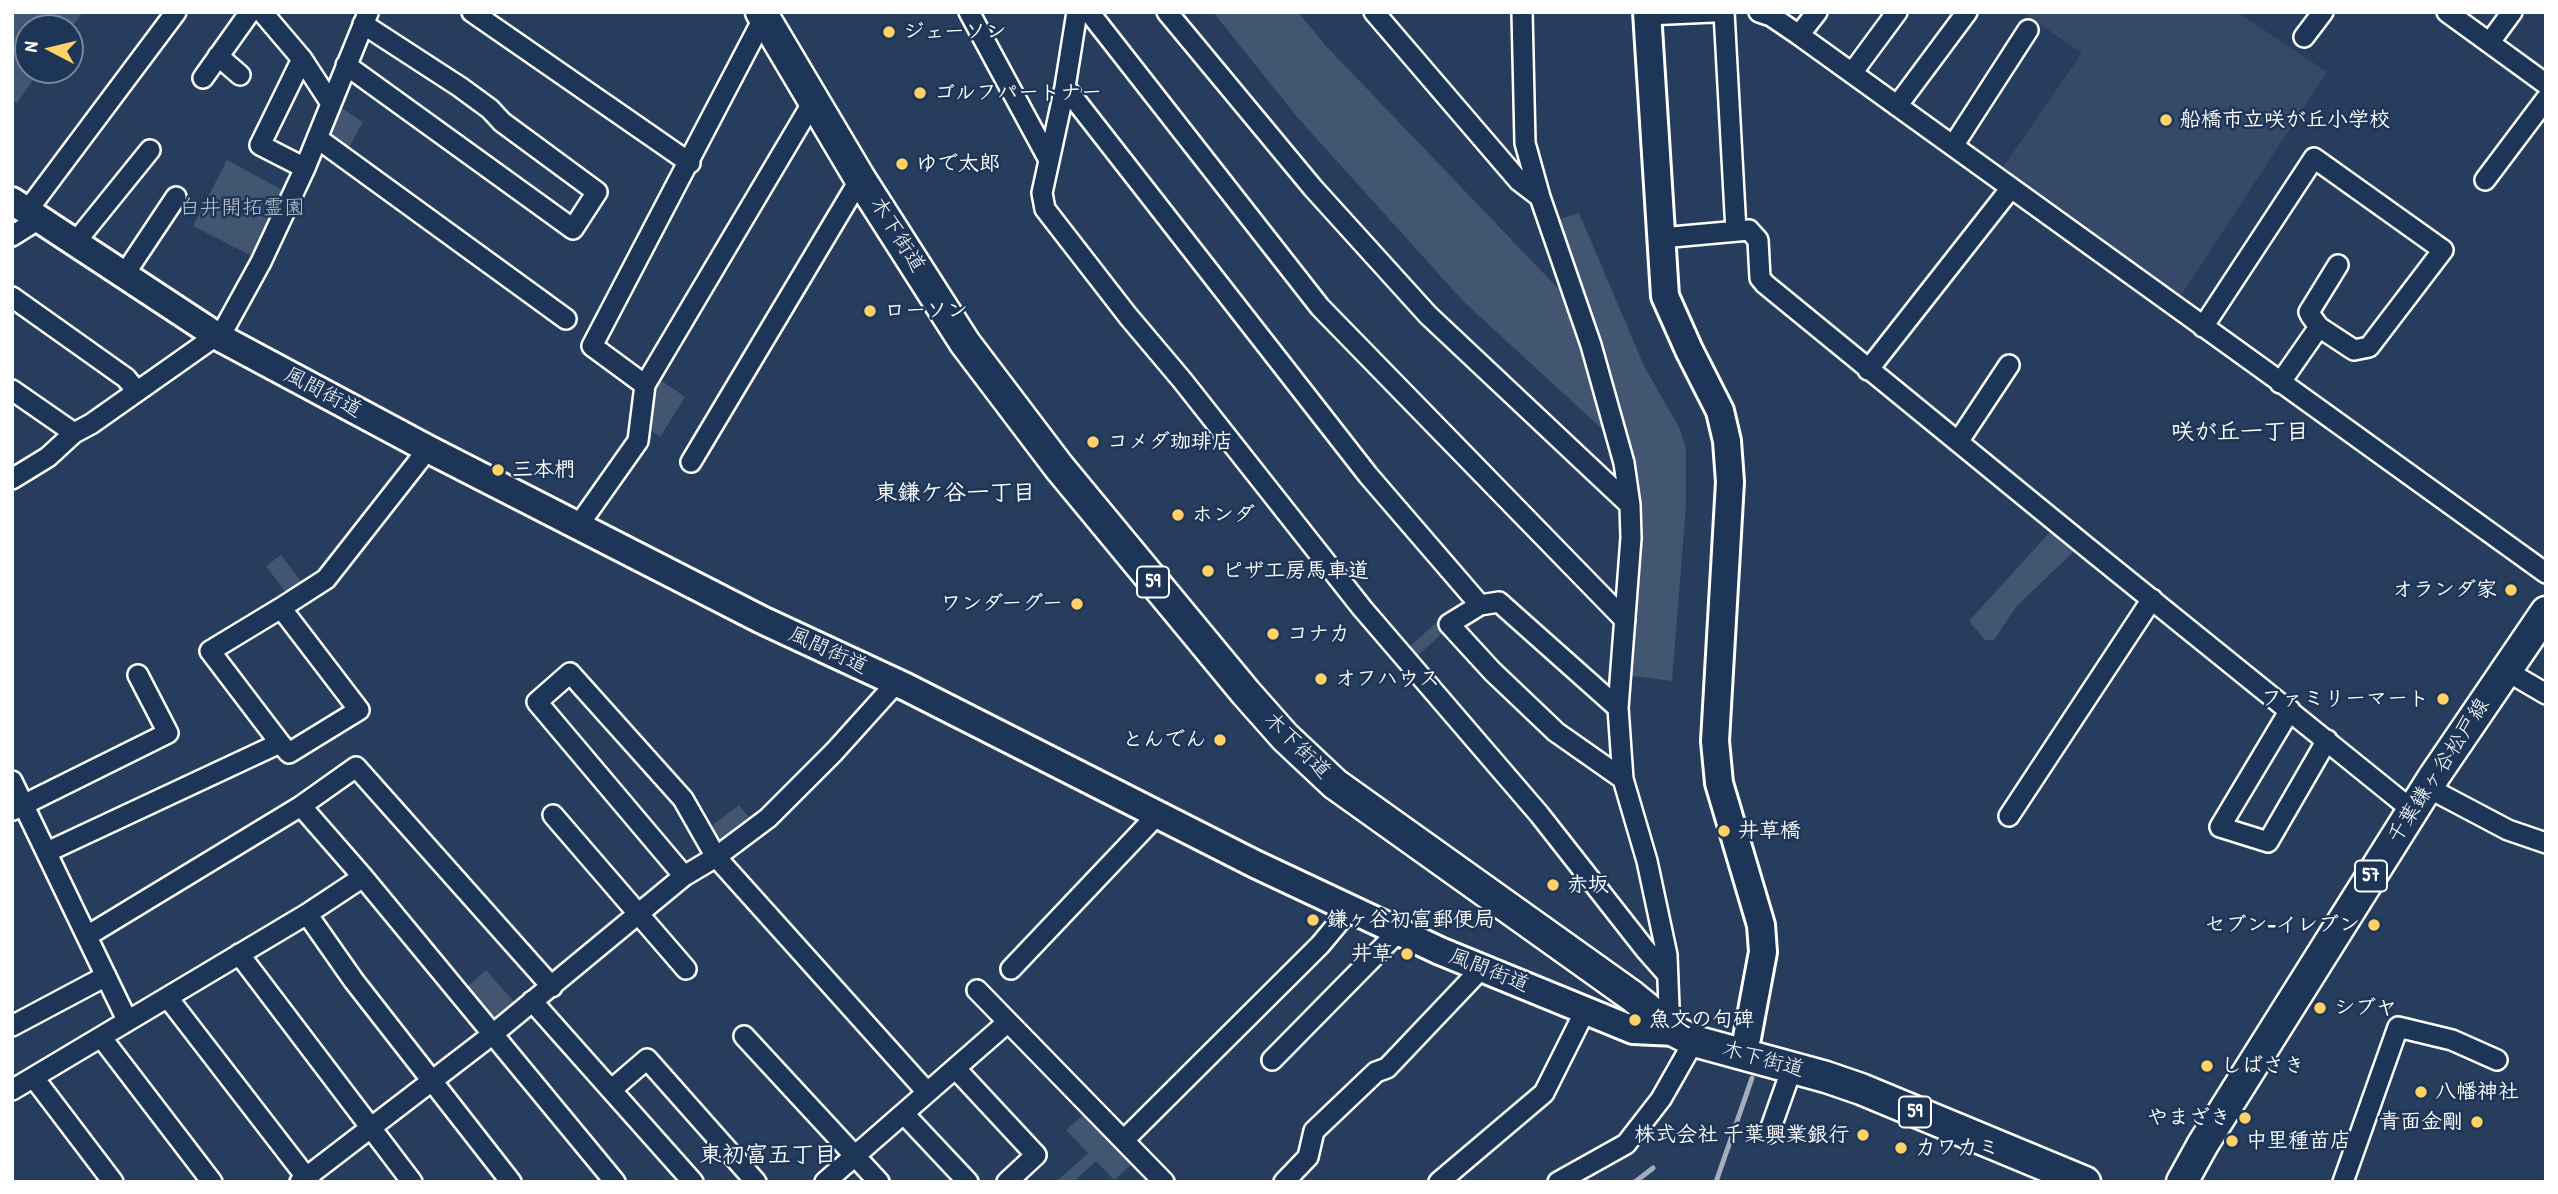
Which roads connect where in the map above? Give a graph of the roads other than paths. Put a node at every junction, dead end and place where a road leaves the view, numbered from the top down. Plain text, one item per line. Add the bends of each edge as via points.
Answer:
1 (176, 12) edge
2 (250, 12) edge
3 (262, 12) edge
4 (472, 12) edge
5 (969, 12) edge
6 (1167, 12) edge
7 (1374, 12) edge
8 (1522, 12) edge
9 (1713, 12) edge
10 (1724, 12) edge
11 (1817, 12) edge
12 (1897, 12) edge
13 (1967, 12) edge
14 (2323, 12) edge
15 (2447, 12) edge
16 (2512, 12) edge
17 (1079, 14) edge
18 (1647, 14) edge
19 (1767, 14) edge
20 (763, 15) edge
21 (365, 18) edge
22 (2028, 30) dead end
23 (1799, 35) junction
24 (2304, 37) dead end
25 (2490, 42) junction
26 (218, 56) junction
27 (302, 59) junction
28 (346, 65) junction
29 (1852, 73) junction
30 (240, 75) dead end
31 (203, 78) dead end
32 (2546, 83) edge
33 (1065, 87) junction
34 (2546, 99) edge
35 (814, 100) junction
36 (330, 102) junction
37 (1897, 106) junction
38 (317, 138) junction
39 (1953, 146) junction
40 (150, 150) dead end
41 (1049, 160) junction
42 (690, 163) junction
43 (305, 168) junction
44 (2485, 180) dead end
45 (865, 184) junction
46 (2011, 188) junction
47 (176, 197) dead end
48 (1540, 197) junction
49 (26, 211) edge
50 (1736, 231) junction
51 (12, 236) edge
52 (1661, 238) junction
53 (74, 244) junction
54 (2338, 265) dead end
55 (124, 275) junction
56 (12, 297) edge
57 (566, 319) dead end
58 (2203, 327) junction
59 (2319, 327) junction
60 (217, 337) junction
61 (2009, 365) dead end
62 (1868, 370) junction
63 (2280, 383) junction
64 (645, 385) junction
65 (12, 390) edge
66 (136, 390) junction
67 (74, 433) junction
68 (1958, 442) junction
69 (428, 449) junction
70 (691, 462) dead end
71 (12, 479) edge
72 (1630, 505) junction
73 (578, 526) junction
74 (2546, 573) edge
75 (2152, 599) junction
76 (1480, 605) junction
77 (281, 608) junction
78 (2546, 612) edge
79 (1625, 620) junction
80 (2505, 670) junction
81 (138, 675) dead end
82 (894, 682) junction
83 (2546, 694) edge
84 (1618, 708) junction
85 (2290, 710) junction
86 (2327, 740) junction
87 (280, 743) junction
88 (1623, 779) junction
89 (12, 781) edge
90 (2438, 793) dead end
91 (302, 807) junction
92 (18, 808) edge
93 (2413, 810) junction
94 (1159, 813) junction
95 (553, 816) dead end
96 (2009, 816) dead end
97 (2546, 843) edge
98 (47, 852) junction
99 (716, 857) junction
100 (684, 876) junction
101 (363, 877) junction
102 (1350, 909) junction
103 (307, 914) junction
104 (639, 915) junction
105 (1399, 931) junction
106 (87, 936) junction
107 (239, 954) junction
108 (686, 969) dead end
109 (1012, 969) dead end
110 (1481, 969) junction
111 (1667, 974) junction
112 (106, 976) junction
113 (552, 987) junction
114 (977, 990) dead end
115 (168, 998) junction
116 (532, 1001) junction
117 (1585, 1011) junction
118 (127, 1020) junction
119 (1008, 1022) junction
120 (12, 1026) edge
121 (1679, 1033) junction
122 (493, 1034) junction
123 (744, 1036) dead end
124 (101, 1037) junction
125 (1741, 1055) junction
126 (1272, 1060) dead end
127 (2497, 1060) dead end
128 (1792, 1068) junction
129 (956, 1069) junction
130 (34, 1078) junction
131 (433, 1081) junction
132 (12, 1090) edge
133 (611, 1090) junction
134 (926, 1092) junction
135 (904, 1114) junction
136 (371, 1128) junction
137 (1769, 1133) dead end
138 (1124, 1140) junction
139 (855, 1155) junction
140 (305, 1180) edge
141 (690, 1181) edge
142 (113, 1182) edge
143 (212, 1182) edge
144 (412, 1182) edge
145 (511, 1182) edge
146 (615, 1182) edge
147 (756, 1182) edge
148 (825, 1182) edge
149 (879, 1182) edge
150 (968, 1182) edge
151 (1007, 1182) edge
152 (1164, 1182) edge
153 (1284, 1182) edge
154 (1440, 1182) edge
155 (1558, 1182) edge
156 (2085, 1182) edge
157 (2182, 1182) edge
158 (2343, 1182) edge

1 - 49 street
2 - 26 street
3 - 27 street
4 - 42 street
5 - 41 street
6 - 72 street via 1313,188 1428,315
7 - 48 street via 1519,181
8 - 48 street via 1525,143
9 - 18 street
10 - 50 street
11 - 23 street
12 - 29 street
13 - 37 street
14 - 24 street
15 - 25 street
16 - 25 street
17 - 33 street
17 - 79 street via 1320,307
18 - 52 street
19 - 23 street
20 - 35 main road, 木下街道 / 59
20 - 42 street
21 - 28 street
21 - 28 street via 597,192 573,229
22 - 39 street
23 - 29 street
25 - 32 street
26 - 30 street
26 - 31 street
27 - 36 street
27 - 43 street via 260,145
28 - 36 street
29 - 37 street
33 - 41 street
33 - 76 street via 1368,475
34 - 44 street
35 - 45 main road, 木下街道 / 59
35 - 64 street
36 - 38 street
37 - 39 street
38 - 43 street
38 - 57 street
39 - 46 street
40 - 53 street
41 - 111 street via 1042,193 1045,209 1362,608 1539,814
42 - 64 street via 592,346
43 - 60 street via 261,262
45 - 70 street via 854,189
45 - 121 main road, 木下街道 / 59 via 958,332 999,388 1141,568 1284,737 1335,784
46 - 58 street
46 - 62 street
47 - 55 street
48 - 72 street via 1591,345 1624,463
49 - 51 street
49 - 53 street, 風間街道
50 - 52 street
50 - 62 street via 1749,230 1758,240 1760,278 1765,284
52 - 125 street via 1665,296 1720,411 1727,441 1730,482 1715,741 1719,783 1761,925 1763,952
53 - 55 street, 風間街道
54 - 59 street via 2309,312
55 - 60 street, 風間街道
56 - 66 street via 126,378
58 - 59 street via 2314,158 2443,250 2369,347 2354,350
58 - 63 street
59 - 63 street
60 - 66 street
60 - 69 street, 風間街道
61 - 68 street
62 - 68 street
63 - 74 street
64 - 73 street via 638,441
65 - 67 street
66 - 67 street
67 - 71 street via 48,457
68 - 75 street
69 - 73 street, 風間街道
69 - 77 street via 326,579
72 - 79 street
73 - 82 street, 風間街道
75 - 85 street
75 - 96 street
76 - 84 street via 1499,602
76 - 88 street via 1449,624 1556,732
77 - 87 street via 211,651
77 - 87 street via 359,710 289,753
78 - 80 main road, 千葉鎌ヶ谷松戸線 / 57
79 - 84 street
80 - 83 street
80 - 93 main road, 千葉鎌ヶ谷松戸線 / 57
81 - 92 street via 168,733
82 - 94 street, 風間街道
82 - 99 street via 777,809
84 - 88 street
85 - 86 street
85 - 86 street via 2220,827 2268,842
86 - 93 street
87 - 98 street
88 - 111 street via 1650,872
89 - 92 street
90 - 97 street via 2508,831
91 - 101 street
91 - 106 street
91 - 113 street via 356,767
92 - 98 street
93 - 157 main road, 千葉鎌ヶ谷松戸線 / 57
94 - 102 street, 風間街道
94 - 109 street
95 - 104 street
98 - 106 street
99 - 100 street
99 - 100 street via 683,799 570,673 537,702
99 - 134 street
100 - 104 street
101 - 103 street
101 - 122 street
102 - 105 street, 風間街道
102 - 138 street via 1320,945
103 - 107 street
103 - 131 street
104 - 108 street
104 - 113 street
105 - 110 street, 風間街道
105 - 126 street
106 - 112 street
107 - 115 street
107 - 136 street
110 - 117 street, 風間街道
110 - 153 street via 1387,1068 1376,1072 1314,1131 1308,1157
111 - 121 street via 1669,1007
112 - 118 street
112 - 120 street
113 - 116 street
114 - 119 street
115 - 118 street
115 - 140 street
116 - 122 street
116 - 133 street
117 - 121 street, 風間街道 via 1633,1030
117 - 154 street via 1544,1093
118 - 124 street
119 - 129 street
119 - 138 street
121 - 125 main road, 木下街道 / 59
121 - 155 street via 1661,1099 1626,1144
122 - 131 street
122 - 146 street
123 - 139 street
124 - 130 street
124 - 143 street
125 - 128 main road, 木下街道 / 59
127 - 158 street via 2452,1040 2398,1027
128 - 137 street
128 - 156 main road, 木下街道 / 59 via 1861,1089
129 - 134 street
129 - 151 street via 1036,1155
130 - 132 street
130 - 142 street
131 - 136 street
131 - 145 street
133 - 141 street
133 - 147 street via 647,1059
134 - 135 street
135 - 139 street
135 - 150 street
136 - 140 street
136 - 144 street
138 - 152 street
139 - 148 street
139 - 149 street

